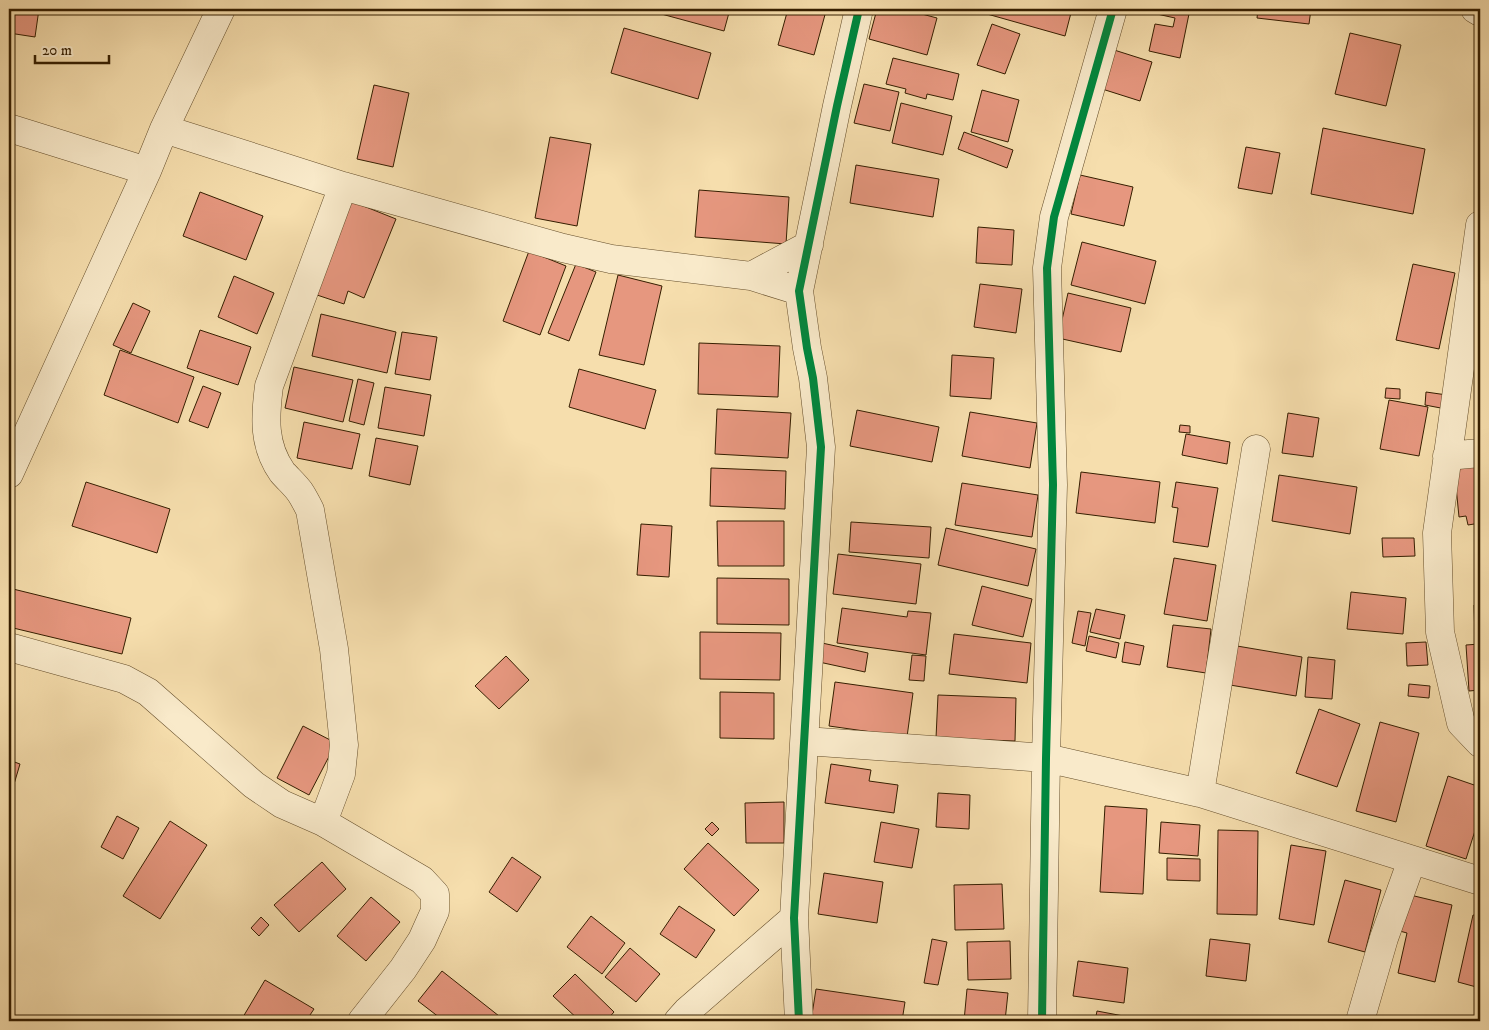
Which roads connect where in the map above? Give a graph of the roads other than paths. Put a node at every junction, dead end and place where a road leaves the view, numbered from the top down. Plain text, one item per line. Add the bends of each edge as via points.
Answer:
1 (221, 9) edge
2 (859, 9) edge
3 (1113, 9) edge
4 (1475, 9) edge
5 (1480, 12) edge
6 (9, 128) edge
7 (164, 129) junction
8 (147, 171) junction
9 (343, 186) junction
10 (1480, 225) edge
11 (809, 245) junction
12 (751, 276) junction
13 (799, 291) junction
14 (1256, 449) dead end
15 (1480, 453) edge
16 (1447, 456) junction
17 (9, 474) edge
18 (9, 646) edge
19 (805, 741) junction
20 (1480, 743) edge
21 (1046, 758) junction
22 (1200, 793) junction
23 (323, 822) junction
24 (1412, 860) junction
25 (1480, 881) edge
26 (794, 918) junction
27 (362, 1021) edge
28 (678, 1021) edge
29 (799, 1021) edge
30 (1042, 1021) edge
31 (1360, 1021) edge

1 - 7 street
2 - 11 street
3 - 21 street via 1054,217 1047,268 1053,485
4 - 5 street
6 - 8 street
7 - 8 street
7 - 9 street
8 - 17 street
9 - 12 street via 508,234 612,259
9 - 23 street via 269,386 266,409 267,437 272,455 310,510 334,649 344,745 341,774
10 - 16 street
11 - 12 street
11 - 13 street
12 - 13 street
13 - 19 street via 821,447
14 - 22 street
15 - 16 street
16 - 20 street via 1436,533 1440,632 1461,722
18 - 23 street via 124,679 148,692 254,785 282,804
19 - 21 street
19 - 26 street
21 - 22 street
21 - 30 street
22 - 24 street
23 - 27 street via 422,880 435,894 435,911 422,940 404,969
24 - 25 street
24 - 31 street via 1384,938
26 - 28 street
26 - 29 street

